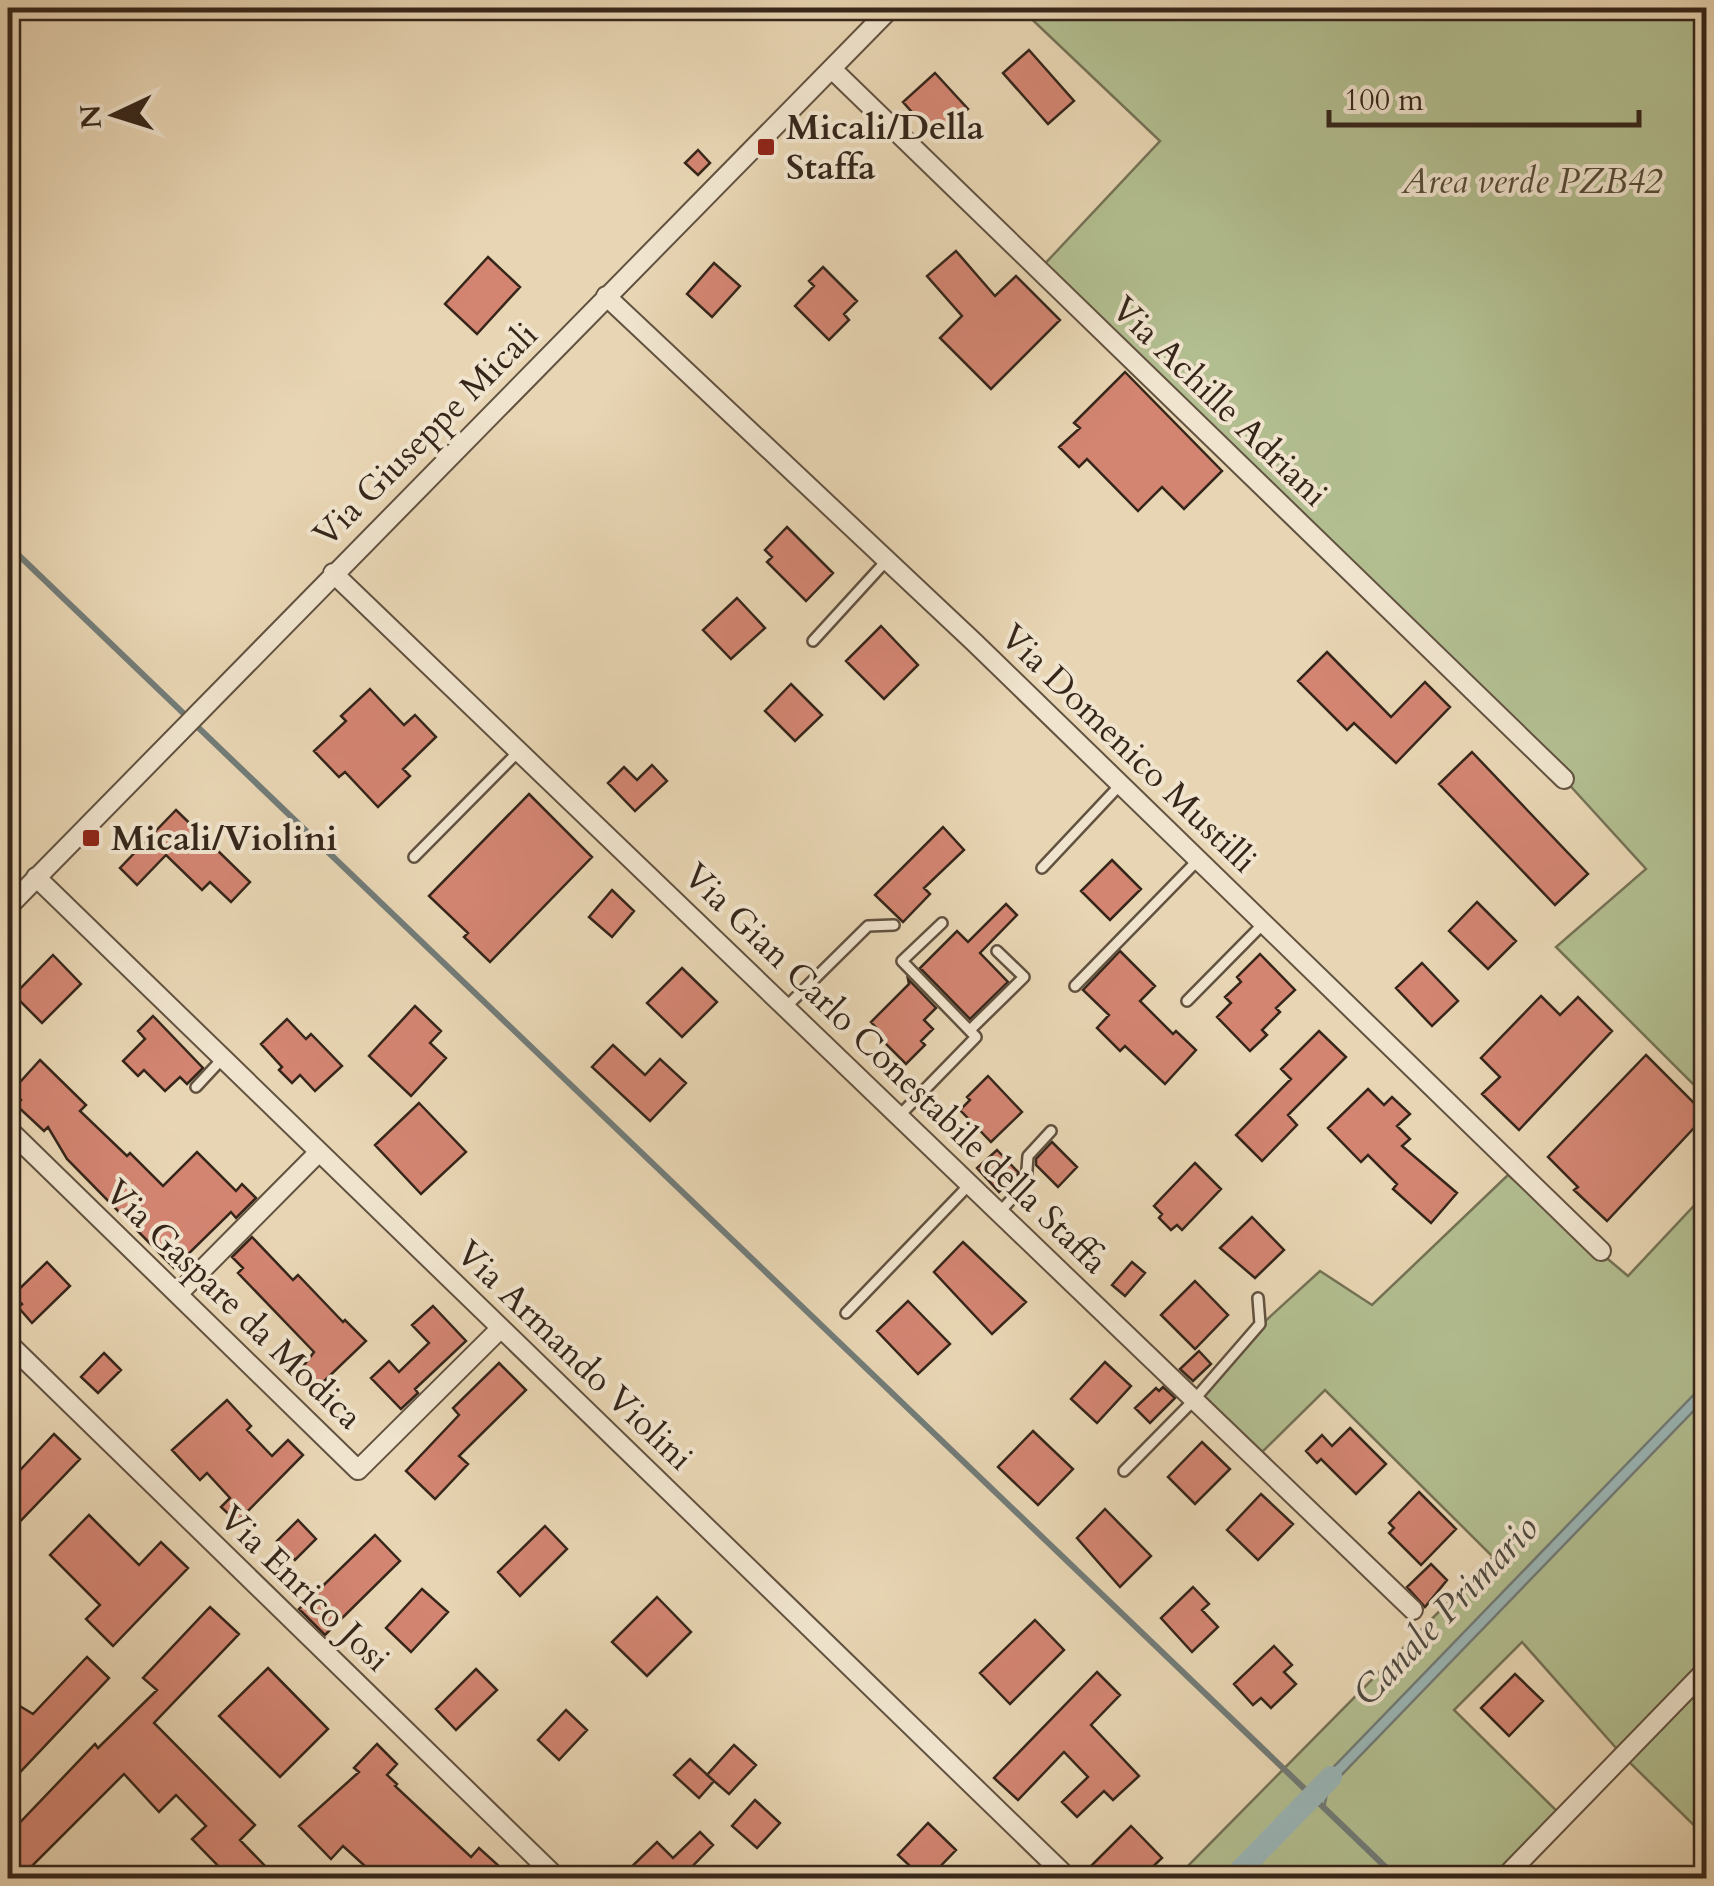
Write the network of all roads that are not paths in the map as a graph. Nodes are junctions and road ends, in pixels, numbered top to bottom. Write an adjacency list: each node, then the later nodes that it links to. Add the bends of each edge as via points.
1 (891, 8): 2 (street, Via Giuseppe Micali)
2 (832, 69): 3 (street, Via Giuseppe Micali); 8 (street, Via Achille Adriani)
3 (606, 296): 4 (street, Via Domenico Mustilli); 5 (street, Via Giuseppe Micali)
4 (887, 560): 6 (lane); 9 (street, Via Domenico Mustilli)
5 (334, 573): 7 (street, Via Gian Carlo Conestabile della Staffa); 13 (street, Via Giuseppe Micali)
6 (813, 641)
7 (519, 751): 10 (lane); 21 (street, Via Gian Carlo Conestabile della Staffa)
8 (1564, 780)
9 (1120, 785): 11 (street, Via Domenico Mustilli); 12 (lane)
10 (414, 857)
11 (1198, 860): 16 (street, Via Domenico Mustilli); 19 (lane)
12 (1042, 868)
13 (36, 877): 14 (street, Via Giuseppe Micali); 23 (street, Via Armando Violini)
14 (8, 907)
15 (942, 924): 22 (lane, via 902,961)
16 (1263, 924): 20 (lane); 31 (street, Via Domenico Mustilli)
17 (894, 925): 21 (lane, via 868,926)
18 (997, 951): 22 (lane, via 1024,977)
19 (1075, 986)
20 (1187, 1001)
21 (786, 1008): 25 (street, Via Gian Carlo Conestabile della Staffa)
22 (970, 1030): 25 (lane, via 976,1037)
23 (222, 1058): 24 (lane); 28 (street, Via Armando Violini)
24 (196, 1087)
25 (898, 1116): 29 (street, Via Gian Carlo Conestabile della Staffa)
26 (8, 1129): 32 (street, Via Gaspare da Modica)
27 (1051, 1131): 30 (lane, via 1028,1156 1026,1183)
28 (320, 1152): 32 (street); 35 (street, Via Armando Violini)
29 (970, 1185): 30 (street, Via Gian Carlo Conestabile della Staffa); 34 (lane)
30 (999, 1213): 37 (street, Via Gian Carlo Conestabile della Staffa)
31 (1601, 1251)
32 (178, 1294): 35 (street, Via Gaspare da Modica, via 358,1470)
33 (1258, 1298): 37 (lane, via 1260,1324)
34 (846, 1313)
35 (501, 1328): 42 (street, Via Armando Violini)
36 (8, 1343): 41 (street, Via Enrico Josi)
37 (1194, 1400): 38 (lane); 39 (street, Via Gian Carlo Conestabile della Staffa)
38 (1124, 1471)
39 (1413, 1610)
40 (1706, 1670): 43 (street)
41 (557, 1878)
42 (1068, 1878)
43 (1504, 1878)

